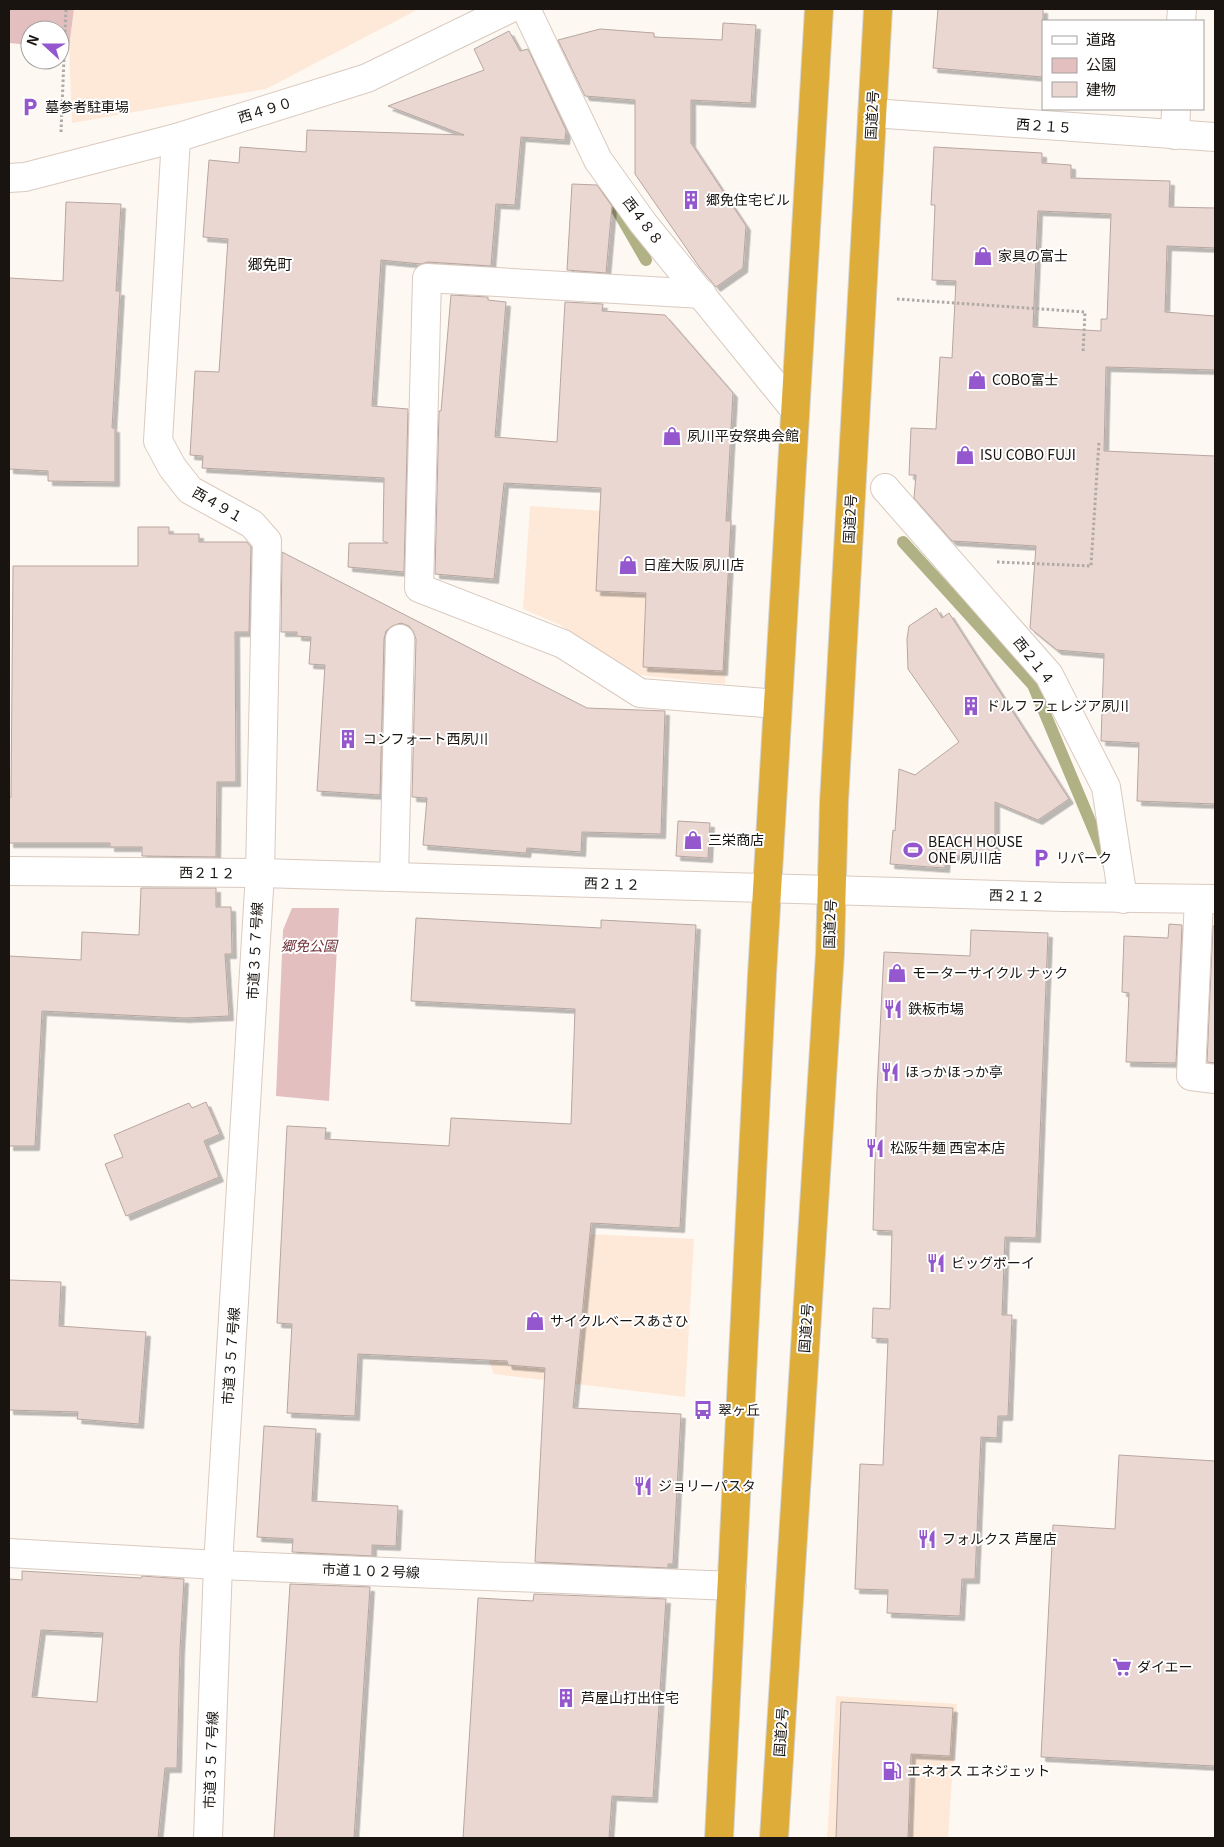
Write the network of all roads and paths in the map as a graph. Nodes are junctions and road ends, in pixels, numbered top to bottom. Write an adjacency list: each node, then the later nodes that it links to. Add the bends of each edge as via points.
1 (66, 9): 11 (path)
2 (510, 9): 10 (street, 西４９０, via 367,78)
3 (526, 9): 13 (street, 西４８８, via 598,160)
4 (819, 9): 16 (highway)
5 (878, 9): 7 (highway, 国道2号)
6 (1176, 110): 8 (street)
7 (872, 113): 8 (street, 西２１５); 26 (highway, 国道2号)
8 (1175, 135): 9 (street, 西２１５)
9 (1215, 137)
10 (176, 138): 11 (street, 西４９０); 23 (street, 西４９１, via 158,441 190,490 252,524 267,541)
11 (60, 168): 12 (street, 西４９０)
12 (9, 178)
13 (702, 294): 16 (street, 西４８８); 21 (street, via 427,278 419,588 563,644 640,693)
14 (897, 300): 15 (path, via 1085,312)
15 (1082, 353)
16 (795, 410): 21 (highway)
17 (1099, 441): 19 (path, via 1091,566)
18 (885, 488): 19 (street, 西２１４)
19 (949, 560): 27 (street, 西２１４, via 1049,675 1106,787)
20 (400, 639): 24 (street)
21 (778, 704): 25 (highway)
22 (9, 871): 23 (street, 西２１２)
23 (260, 873): 24 (street, 西２１２); 31 (street, 市道３５７号線)
24 (394, 877): 25 (street, 西２１２)
25 (767, 889): 26 (street, 西２１２); 32 (highway)
26 (831, 890): 27 (street, 西２１２); 35 (highway, 国道2号, via 828,982)
27 (1123, 899): 28 (street, 西２１２)
28 (1207, 899): 29 (street, via 1191,1076)
29 (1215, 1079)
30 (9, 1554): 31 (street, 市道１０２号線)
31 (218, 1565): 32 (street, 市道１０２号線); 33 (street, 市道３５７号線)
32 (732, 1586): 34 (highway)
33 (208, 1838)
34 (719, 1838)
35 (774, 1838)

